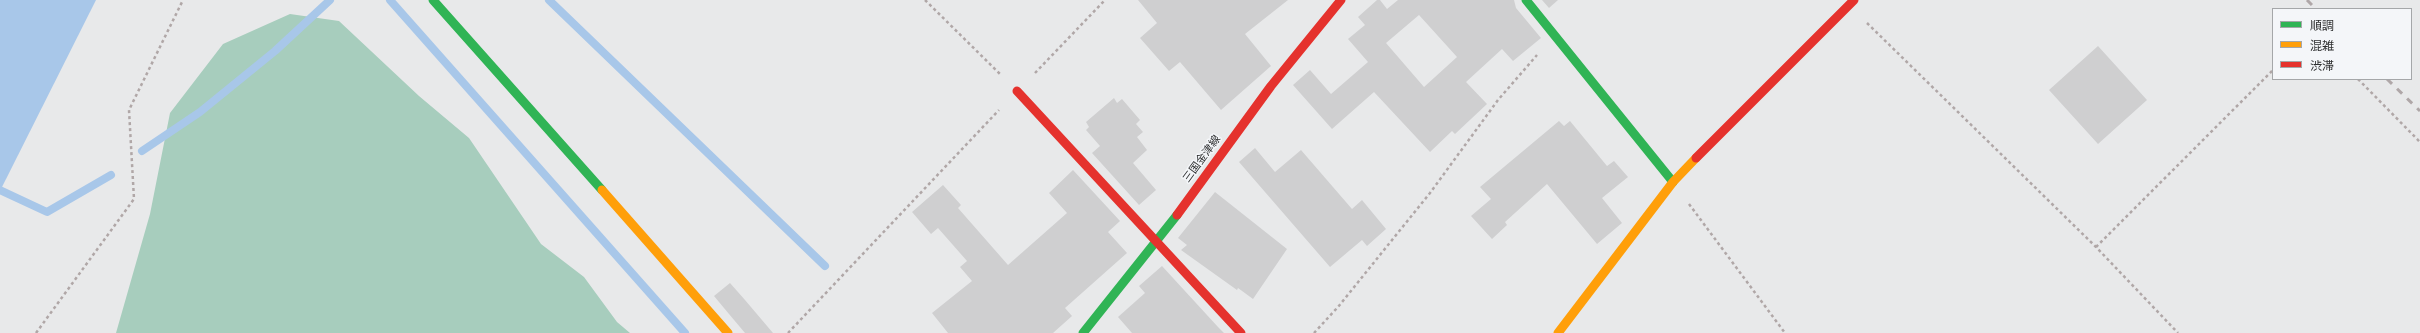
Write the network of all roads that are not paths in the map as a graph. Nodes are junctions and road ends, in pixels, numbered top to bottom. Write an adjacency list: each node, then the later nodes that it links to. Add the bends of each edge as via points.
1 (433, 0): 8 (street)
2 (1340, 0): 7 (street, 三国金津線, via 1271,86)
3 (1526, 0): 6 (street)
4 (1852, 3): 6 (street)
5 (1017, 91): 7 (street)
6 (1672, 182): 11 (street)
7 (1158, 240): 9 (street, 三国金津線); 10 (street)
8 (728, 333)
9 (1083, 333)
10 (1241, 333)
11 (1558, 333)

